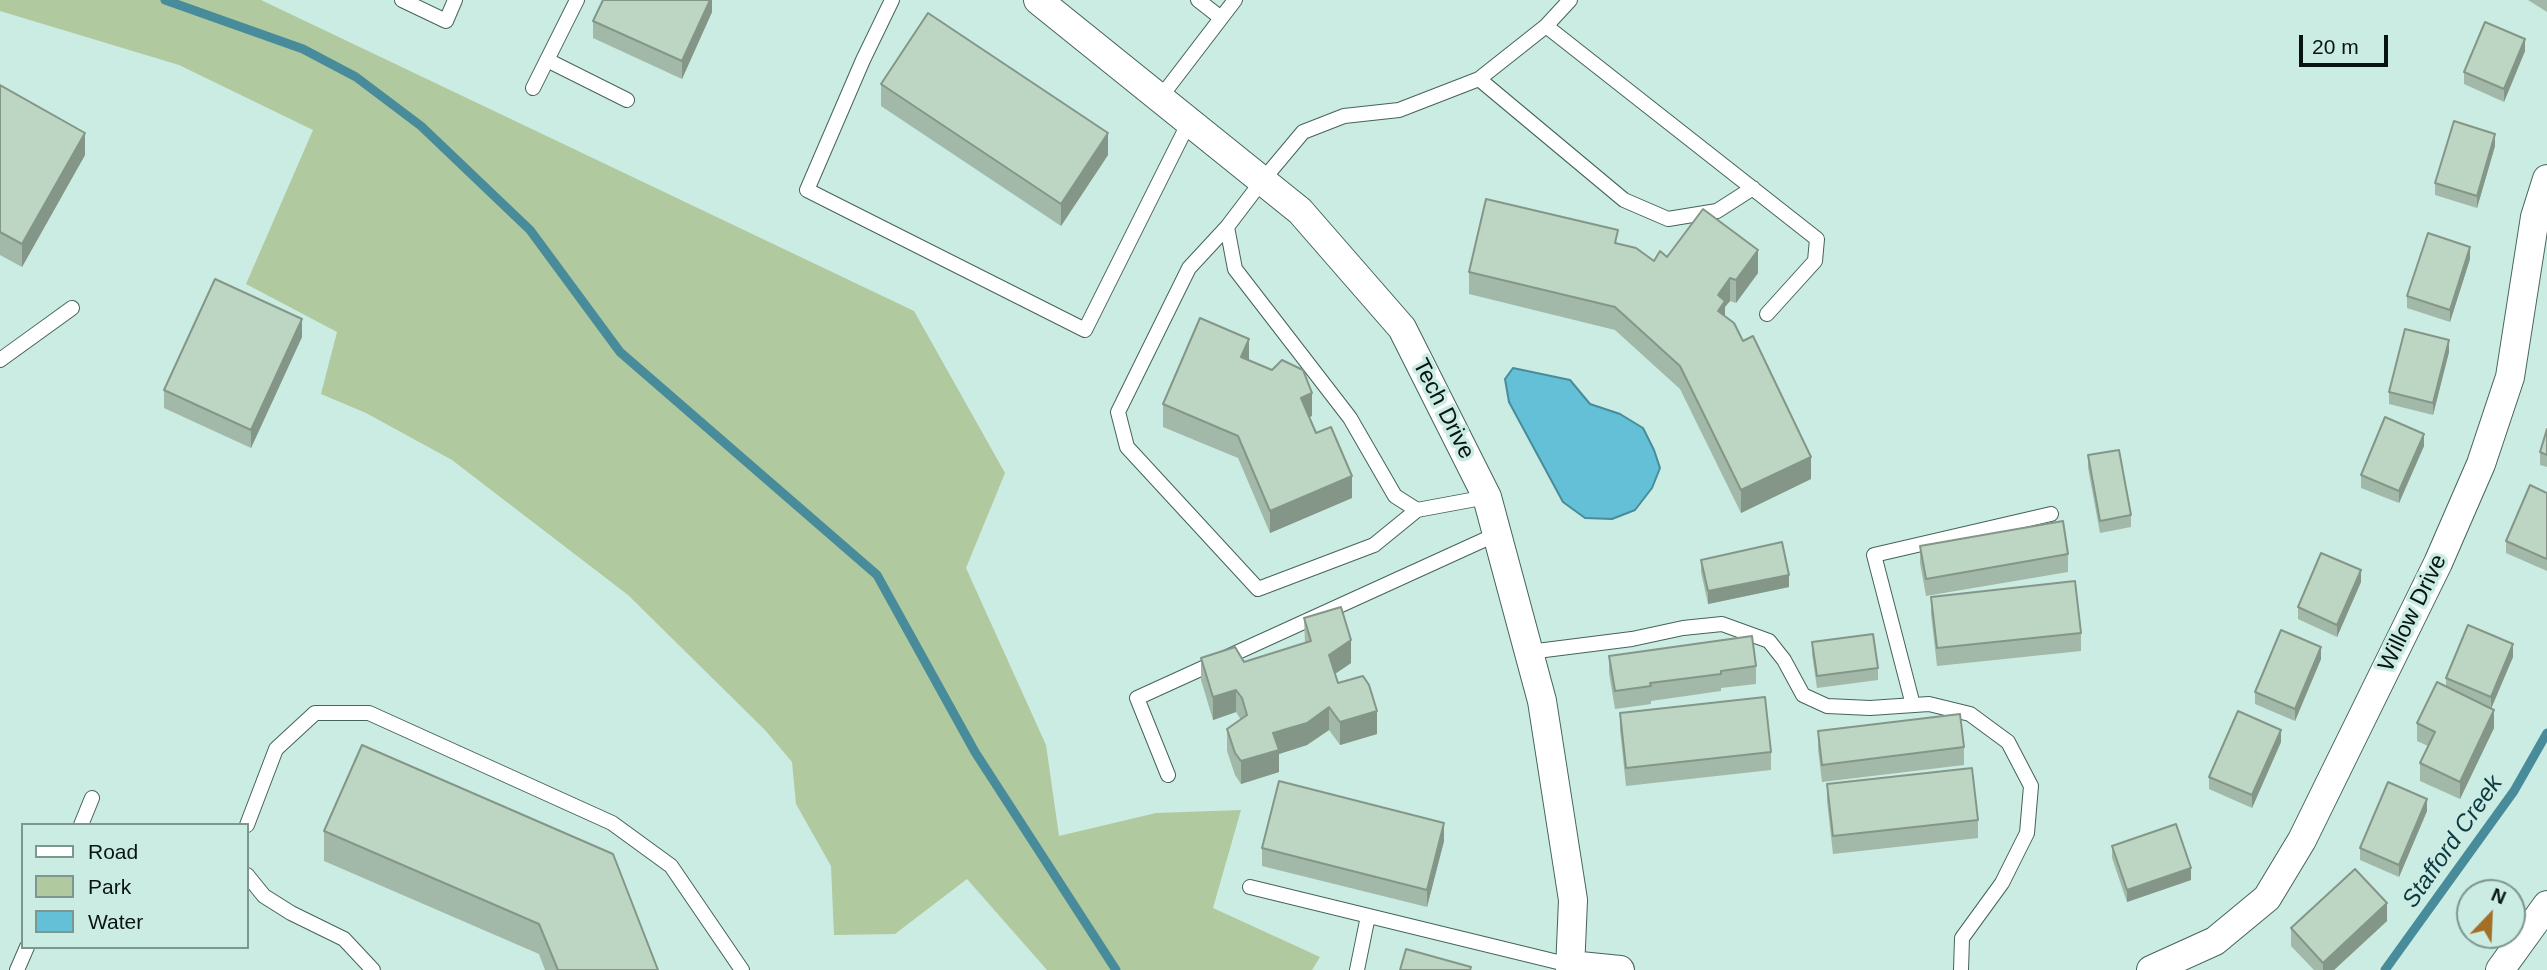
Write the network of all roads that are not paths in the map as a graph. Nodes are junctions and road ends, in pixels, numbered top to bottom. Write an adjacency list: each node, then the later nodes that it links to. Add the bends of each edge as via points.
1 (402, 0): 2 (lane, via 446,21)
2 (455, 0)
3 (577, 0): 11 (lane)
4 (892, 0): 16 (lane, via 807,190 1085,330)
5 (1038, 0): 14 (street, Tech Drive)
6 (1198, 0): 9 (lane)
7 (1235, 0): 9 (lane)
8 (1570, 0): 10 (lane)
9 (1221, 18): 14 (lane)
10 (1546, 26): 12 (lane); 19 (lane)
11 (547, 60): 13 (lane); 15 (lane)
12 (1479, 79): 18 (lane, via 1399,110 1344,116 1303,132); 19 (lane, via 1625,200 1668,219 1717,211)
13 (533, 88)
14 (1160, 98): 16 (street, Tech Drive)
15 (627, 100)
16 (1189, 122): 18 (street, Tech Drive)
17 (2547, 179): 46 (street, Willow Drive, via 2535,218 2510,377 2481,464 2438,563 2302,840 2267,898 2215,941)
18 (1262, 181): 20 (lane); 24 (street, Tech Drive, via 1300,211 1402,328)
19 (1753, 188): 22 (lane, via 1817,239 1815,261)
20 (1227, 227): 25 (lane, via 1236,269 1350,418 1395,496); 25 (lane, via 1189,268 1118,412 1127,447 1258,589 1374,545)
21 (72, 308): 23 (lane)
22 (1767, 314)
23 (0, 360)
24 (1487, 497): 25 (lane); 27 (street, Tech Drive)
25 (1417, 510)
26 (2051, 513): 29 (lane, via 1874,555)
27 (1497, 534): 28 (street, Tech Drive); 30 (lane, via 1137,698)
28 (1529, 652): 29 (lane, via 1722,624 1769,641 1803,695 1827,706); 39 (street, Tech Drive, via 1542,701 1573,900)
29 (1913, 705): 45 (lane, via 1929,704 1970,715 2008,742 2031,786 2027,833 2002,883 1962,938)
30 (1168, 775)
31 (92, 798): 32 (lane)
32 (82, 823)
33 (248, 823): 42 (lane, via 276,749 315,713 369,713 612,823 671,866)
34 (248, 876): 41 (lane, via 264,896 344,939)
35 (1251, 887): 37 (lane)
36 (2547, 905): 47 (street)
37 (1368, 916): 39 (lane); 43 (lane)
38 (26, 949): 40 (lane)
39 (1570, 968): 44 (street)
40 (17, 970)
41 (373, 970)
42 (742, 970)
43 (1357, 970)
44 (1620, 970)
45 (1961, 970)
46 (2151, 970)
47 (2500, 970)

